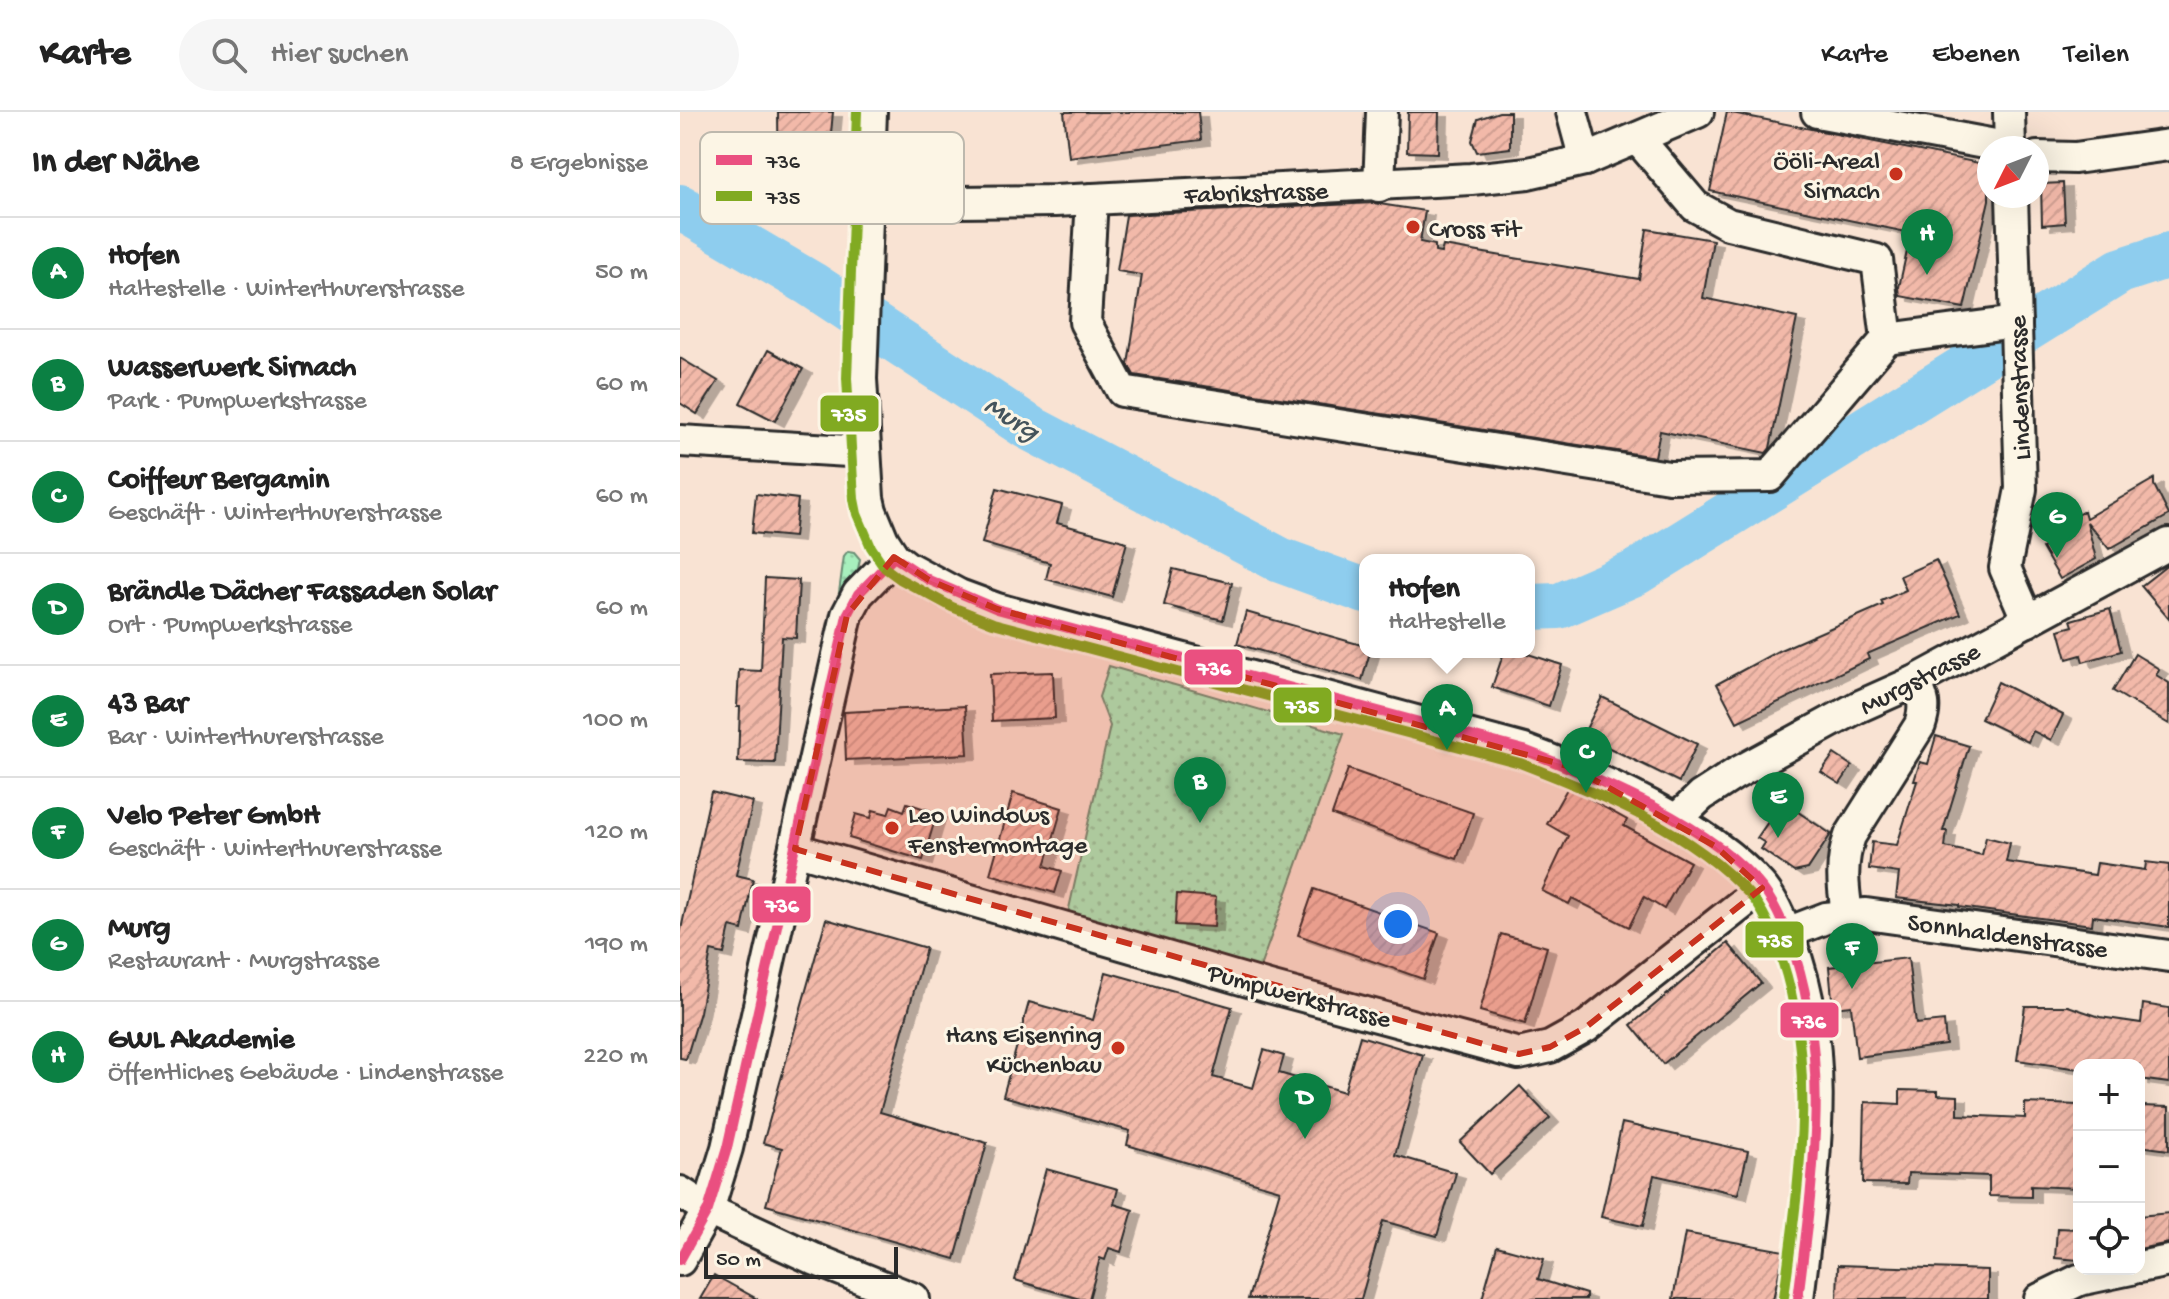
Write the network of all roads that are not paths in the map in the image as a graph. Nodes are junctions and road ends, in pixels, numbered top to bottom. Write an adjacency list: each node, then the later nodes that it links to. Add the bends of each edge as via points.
1 (871, 112): 7 (street)
2 (1382, 112): 14 (street)
3 (1572, 112): 13 (street)
4 (1698, 112): 9 (street, Fabrikstrasse)
5 (1817, 112): 10 (street)
6 (2009, 112): 8 (street)
7 (870, 132)
8 (2010, 136)
9 (1638, 139): 13 (street, Fabrikstrasse); 20 (street, via 1695,206 1728,224 1877,260)
10 (1977, 142)
11 (2169, 145): 12 (street)
12 (2049, 157)
13 (1585, 160): 14 (street, Fabrikstrasse, via 1528,173)
14 (1379, 186): 15 (street, Fabrikstrasse)
15 (1092, 199): 16 (street, Fabrikstrasse); 20 (street, via 1085,322 1122,391 1669,477 1770,476)
16 (964, 201)
17 (2012, 208): 19 (street, Lindenstrasse)
18 (866, 224): 22 (street, via 861,379)
19 (2015, 316): 20 (street); 25 (street, Lindenstrasse, via 2021,489 2005,568)
20 (1887, 339)
21 (680, 441): 22 (street)
22 (865, 452): 24 (street, via 871,511)
23 (2169, 544): 25 (street, Murgstrasse)
24 (894, 557): 27 (street, via 959,595 1214,682 1524,750 1571,767); 28 (street, via 858,594 847,615)
25 (2028, 621): 26 (street, Murgstrasse)
26 (1914, 682): 27 (street, Murgstrasse, via 1735,774); 30 (street, via 1925,709 1920,725 1845,850 1841,870)
27 (1675, 821): 29 (street, via 1715,846)
28 (795, 849): 29 (street, Pumpwerkstrasse, via 1519,1054 1550,1047 1586,1027); 34 (street)
29 (1762, 888): 31 (street)
30 (1847, 914): 31 (street); 32 (street, Sonnhaldenstrasse)
31 (1787, 933): 40 (street, via 1809,1002 1818,1099)
32 (2169, 956)
33 (680, 1192): 34 (street)
34 (708, 1210): 35 (street); 39 (street)
35 (680, 1260)
36 (2169, 1261): 37 (street)
37 (2145, 1266)
38 (2103, 1275): 41 (street)
39 (914, 1299)
40 (1798, 1299)
41 (2040, 1299)

